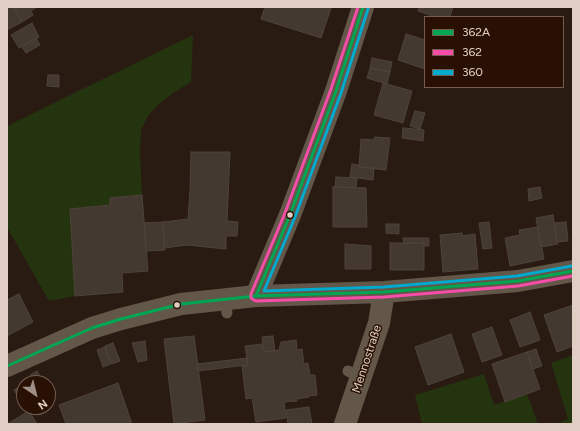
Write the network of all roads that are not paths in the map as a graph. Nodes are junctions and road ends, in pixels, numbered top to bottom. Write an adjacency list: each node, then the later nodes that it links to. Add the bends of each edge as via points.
1 (364, 7): 4 (street, via 290,215)
2 (573, 271): 3 (street, via 518,281)
3 (384, 292): 4 (street); 6 (street, Mennostraße, via 379,323 354,374)
4 (256, 296): 5 (street, via 226,306 182,304 121,319 92,328)
5 (7, 366)
6 (345, 424)

